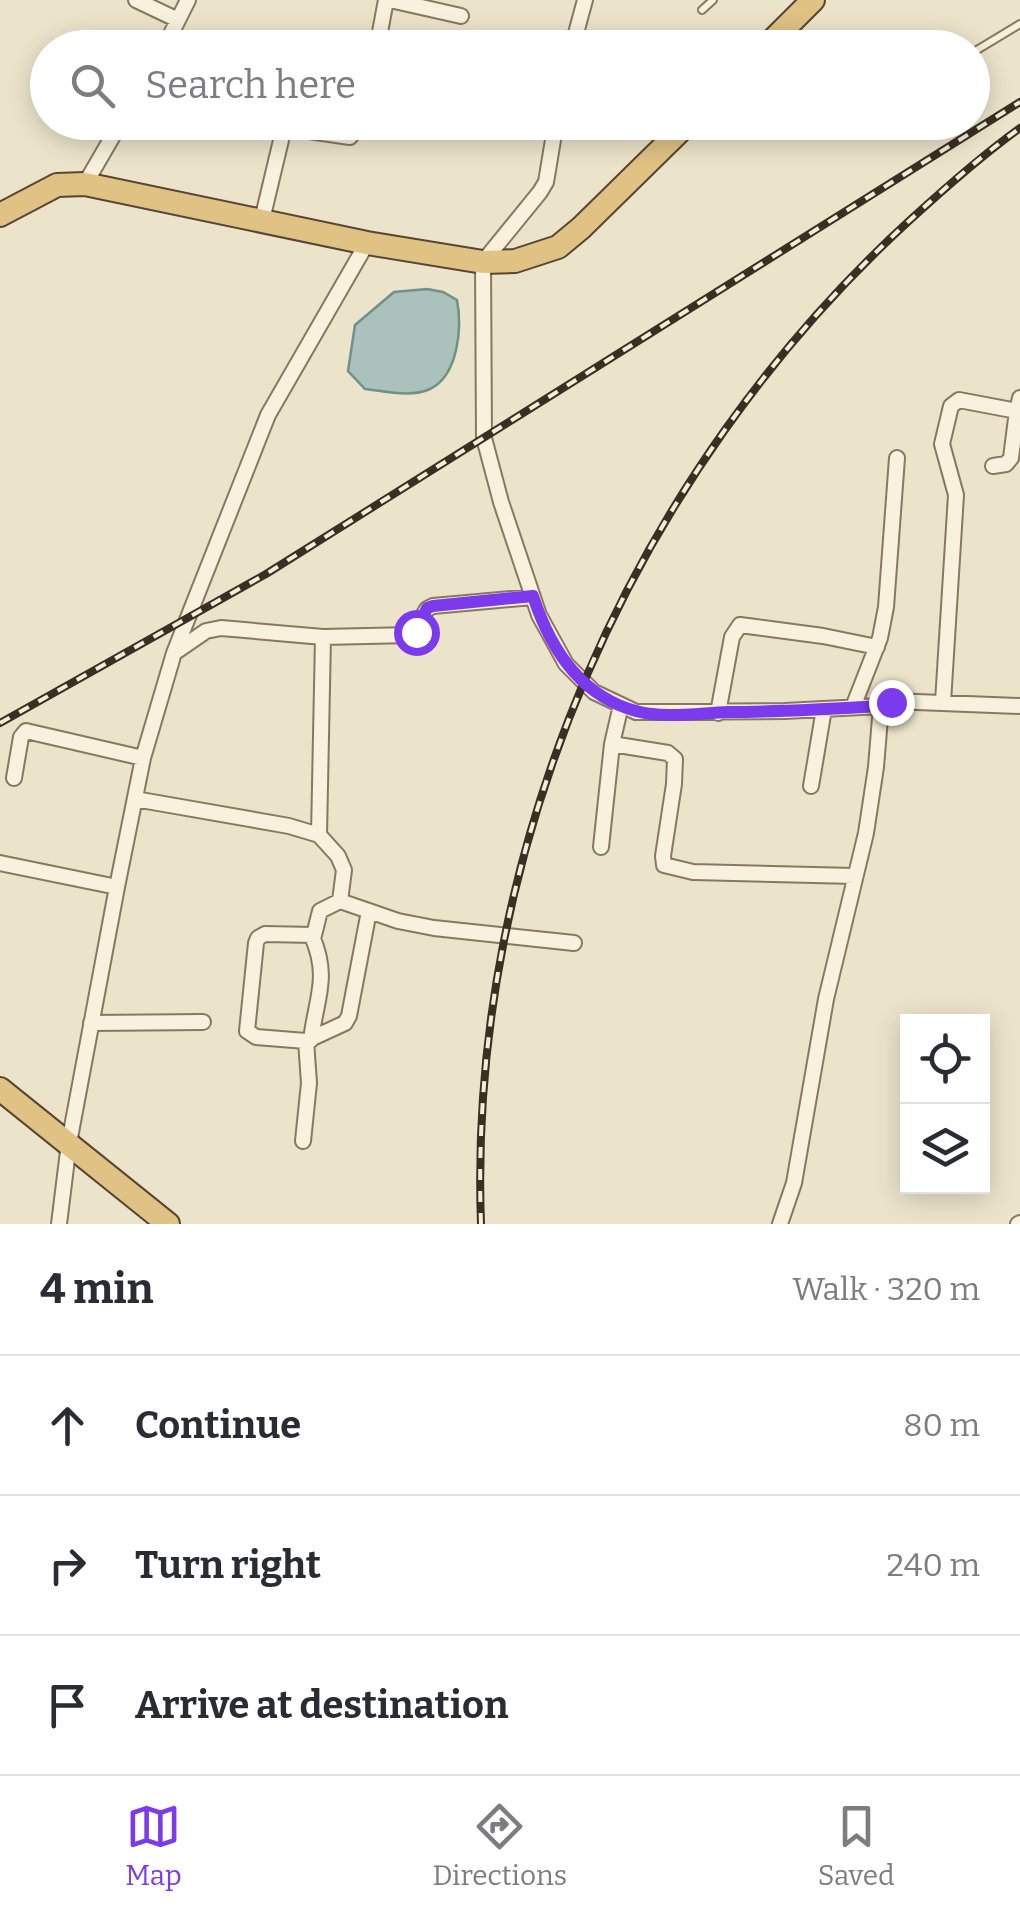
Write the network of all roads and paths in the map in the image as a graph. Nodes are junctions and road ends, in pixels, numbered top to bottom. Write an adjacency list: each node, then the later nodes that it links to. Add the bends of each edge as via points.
1 (136, 0): 9 (street)
2 (188, 0): 9 (street)
3 (388, 0): 8 (street); 12 (street)
4 (586, 0): 13 (street)
5 (713, 0): 7 (lane)
6 (813, 0): 14 (highway)
7 (702, 10)
8 (461, 16)
9 (178, 20): 11 (street)
10 (1020, 24): 15 (lane)
11 (173, 30)
12 (381, 30)
13 (577, 30)
14 (782, 30)
15 (990, 43)
16 (110, 140): 20 (street)
17 (281, 140): 22 (street)
18 (553, 140): 24 (street, via 546,182)
19 (671, 140): 24 (highway, via 558,247 515,261)
20 (84, 184): 21 (highway, via 57,185); 22 (highway)
21 (5, 205)
22 (262, 220): 23 (highway)
23 (367, 243): 24 (highway); 31 (street, via 268,415)
24 (483, 262): 28 (street, via 485,445)
25 (1019, 405): 27 (street, via 1011,458); 32 (street, via 959,400 942,444 956,494)
26 (896, 458): 30 (street, via 890,578)
27 (993, 466)
28 (533, 596): 29 (street, via 433,606 412,635); 33 (street, via 566,664 594,692)
29 (323, 636): 31 (street, via 221,628); 44 (street)
30 (877, 647): 36 (street); 38 (street, via 740,625)
31 (174, 653): 40 (street)
32 (943, 702): 34 (street); 35 (street)
33 (621, 705): 38 (street, via 659,714); 39 (street)
34 (881, 706): 36 (street); 47 (street)
35 (1020, 706)
36 (852, 707): 37 (street)
37 (824, 709): 38 (street); 42 (street)
38 (718, 712)
39 (612, 744): 45 (street); 47 (street, via 675,759 664,865 693,872)
40 (144, 758): 41 (street, via 26,731); 43 (street)
41 (14, 778)
42 (811, 786)
43 (135, 799): 44 (street); 48 (street)
44 (319, 835): 49 (street, via 344,870)
45 (601, 847)
46 (0, 863): 48 (street)
47 (856, 876): 61 (street)
48 (117, 887): 54 (street)
49 (340, 901): 50 (street); 51 (street, via 320,910)
50 (370, 911): 52 (street, via 434,928); 55 (street, via 350,1016)
51 (312, 936): 55 (street, via 322,979); 55 (street, via 258,938 246,1025 250,1036)
52 (574, 943)
53 (203, 1022): 54 (street)
54 (91, 1023): 58 (street)
55 (309, 1041): 57 (street)
56 (0, 1089): 58 (highway)
57 (304, 1141)
58 (69, 1143): 59 (street); 60 (highway)
59 (59, 1224)
60 (168, 1224)
61 (780, 1224)

